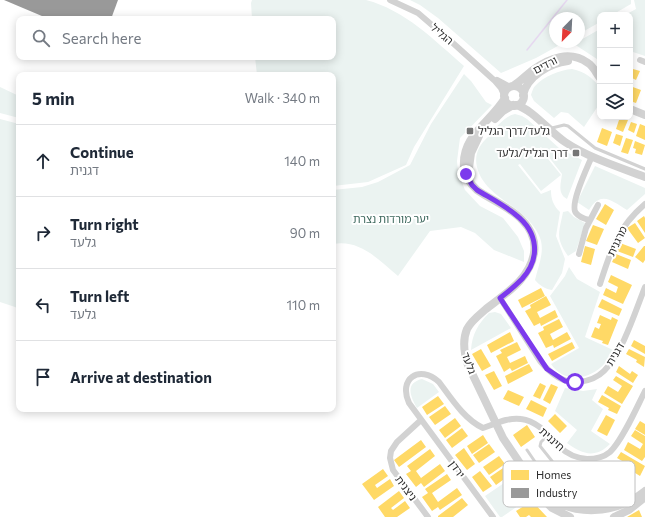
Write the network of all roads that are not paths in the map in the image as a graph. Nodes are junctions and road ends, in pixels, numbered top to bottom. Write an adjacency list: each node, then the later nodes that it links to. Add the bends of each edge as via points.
1 (390, 0): 3 (street, הגליל, via 418,13)
2 (597, 74): 5 (street, ורדים, via 588,63 575,57 563,56 541,64)
3 (489, 75): 5 (street, הגליל); 6 (street, הגליל, via 502,88)
4 (597, 75): 7 (street, ורדים, via 586,64 559,62 532,78 525,87)
5 (511, 86): 6 (street); 7 (street, via 519,88)
6 (504, 96): 8 (street, via 507,102); 16 (street, גלעד, via 500,106 471,138 464,153 464,167 468,179 477,190)
7 (523, 96): 8 (street, via 522,101); 11 (street, via 528,105)
8 (514, 105): 12 (street, via 526,109); 16 (street, גלעד, via 503,111 480,135 471,153 469,167 473,179 477,187)
9 (633, 110): 10 (street)
10 (645, 115)
11 (552, 128): 12 (street); 14 (lane, via 568,126 594,148)
12 (572, 146): 13 (street)
13 (592, 156): 15 (street); 19 (street, via 574,207 575,212)
14 (645, 169)
15 (645, 177)
16 (489, 198): 23 (street, גלעד, via 522,220 535,242 533,258 527,272)
17 (645, 204): 21 (street, מרגנית, via 621,230 610,252)
18 (598, 205): 19 (street)
19 (589, 220): 20 (street)
20 (579, 254)
21 (600, 284)
22 (645, 288): 23 (street, דגנית, via 623,342 611,363 595,377 575,382 565,381 547,369)
23 (500, 298): 26 (street, גלעד, via 471,323 464,347 468,365)
24 (645, 391): 27 (street, חיננית, via 616,445 603,456 593,459 571,455)
25 (421, 420): 26 (street, ירדן, via 405,393 412,377 421,373 439,382 474,423 483,428); 40 (street, ניצנית, via 397,442 390,458 393,470); 41 (street, ירדן)
26 (496, 423): 27 (street, חיננית, via 522,419 532,422); 29 (street, גלעד)
27 (548, 435): 31 (lane, via 540,446)
28 (526, 450): 30 (lane)
29 (518, 461)
30 (534, 461)
31 (552, 461)
32 (645, 491): 34 (street, גלעד)
33 (645, 497): 35 (street)
34 (635, 498)
35 (635, 505)
36 (551, 507): 42 (street, גלעד)
37 (566, 507): 38 (street, גלעד, via 600,512)
38 (618, 507)
39 (633, 507): 43 (street)
40 (428, 517)
41 (493, 517)
42 (570, 517)
43 (614, 517)

